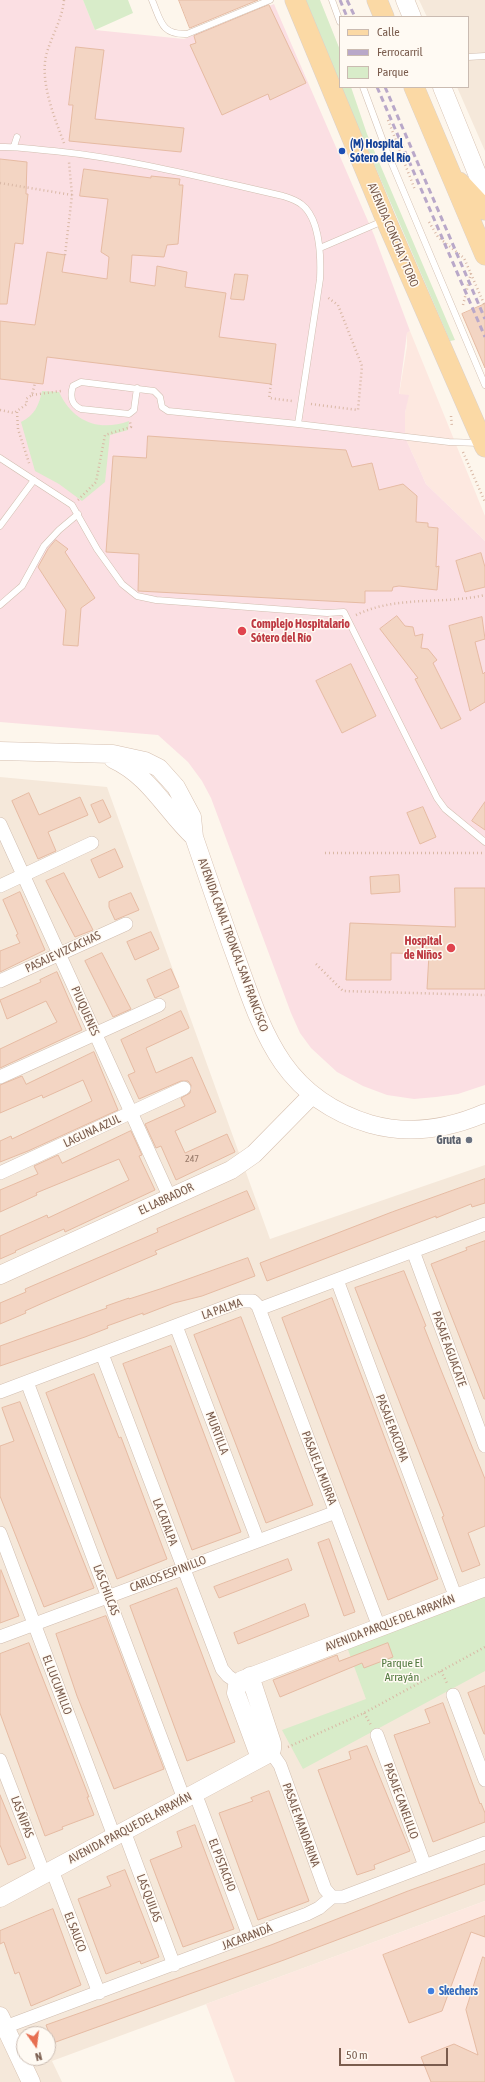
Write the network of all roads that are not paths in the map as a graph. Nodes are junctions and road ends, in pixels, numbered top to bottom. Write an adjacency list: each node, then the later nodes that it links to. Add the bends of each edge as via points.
1 (152, 0): 2 (lane, via 165,29 175,34 187,34)
2 (270, 0)
3 (295, 0): 21 (main road, AVENIDA CONCHA Y TORO)
4 (332, 0): 9 (lane)
5 (376, 0): 7 (main road)
6 (405, 0): 8 (street)
7 (384, 16)
8 (412, 16)
9 (339, 19)
10 (485, 56): 11 (lane)
11 (469, 57)
12 (363, 88): 24 (lane, via 387,152)
13 (414, 88): 18 (main road)
14 (442, 88): 19 (street)
15 (17, 137): 16 (lane)
16 (14, 146): 17 (lane); 22 (lane, via 152,167 293,199 306,208)
17 (0, 147)
18 (449, 170): 20 (main road); 23 (main road)
19 (485, 193)
20 (485, 210)
21 (386, 220): 22 (lane); 27 (main road, AVENIDA CONCHA Y TORO)
22 (320, 248): 26 (lane, via 320,278)
23 (485, 256)
24 (485, 385)
25 (137, 388): 25 (lane, via 134,410 129,414 78,408 72,400 72,390 76,383 81,382); 26 (lane, via 157,392 162,407 168,411)
26 (298, 424): 27 (lane)
27 (484, 444)
28 (0, 458): 29 (lane)
29 (34, 480): 30 (lane, via 72,505); 31 (lane)
30 (78, 514): 32 (lane, via 44,546 22,586); 35 (lane, via 108,566 122,584 137,596 156,600 327,613 342,611 349,619 437,798 445,809)
31 (0, 526)
32 (0, 605)
33 (0, 751): 46 (street, AVENIDA CANAL TRONCAL SAN FRANCISCO, via 123,755 145,761 160,768 168,776 192,817 194,837 264,1031 282,1063)
34 (0, 824): 37 (street, PIUQUENES)
35 (485, 842)
36 (92, 844): 37 (street)
37 (23, 875): 38 (street); 40 (street, PIUQUENES)
38 (0, 886)
39 (126, 924): 40 (street, PASAJE VIZCACHAS)
40 (59, 954): 41 (street, PASAJE VIZCACHAS); 43 (street, PIUQUENES)
41 (0, 981)
42 (159, 1005): 43 (street)
43 (95, 1034): 44 (street); 47 (street, PIUQUENES)
44 (0, 1077)
45 (184, 1088): 47 (street, LAGUNA AZUL)
46 (312, 1095): 48 (street, AVENIDA CANAL TRONCAL SAN FRANCISCO, via 326,1105 358,1120 395,1129 445,1127); 50 (street, EL LABRADOR, via 244,1162)
47 (131, 1113): 49 (street, LAGUNA AZUL); 50 (street, PIUQUENES)
48 (485, 1113)
49 (0, 1173)
50 (170, 1198): 53 (street, EL LABRADOR)
51 (485, 1224): 52 (street, LA PALMA)
52 (413, 1251): 54 (street, LA PALMA); 60 (street, PASAJE AGUACATE)
53 (0, 1275)
54 (339, 1284): 55 (street, LA PALMA); 67 (street, PASAJE RACOMA)
55 (259, 1310): 56 (street, LA PALMA, via 253,1301 245,1300); 61 (street, PASAJE LA MURRA)
56 (176, 1326): 57 (street, LA PALMA); 63 (street, MURTILLA)
57 (102, 1354): 58 (street, LA PALMA); 64 (street, LA CATALPA)
58 (27, 1382): 59 (street, LA PALMA); 66 (street, LAS CHILCAS)
59 (0, 1392)
60 (485, 1446)
61 (336, 1512): 63 (street, CARLOS ESPINILLO); 69 (street, PASAJE LA MURRA)
62 (0, 1533): 68 (street, EL LUCUMILLO)
63 (258, 1541): 64 (street, CARLOS ESPINILLO)
64 (183, 1568): 66 (street, CARLOS ESPINILLO); 71 (street, LA CATALPA, via 222,1669 228,1676)
65 (485, 1587): 67 (street, AVENIDA PARQUE DEL ARRAYÁN)
66 (108, 1597): 68 (street, CARLOS ESPINILLO); 77 (street, LAS CHILCAS)
67 (456, 1598): 69 (street, AVENIDA PARQUE DEL ARRAYÁN)
68 (34, 1624): 70 (street, CARLOS ESPINILLO); 78 (street, EL LUCUMILLO)
69 (379, 1627): 71 (street, AVENIDA PARQUE DEL ARRAYÁN)
70 (0, 1637)
71 (244, 1679): 74 (street, via 272,1743)
72 (453, 1695): 76 (street)
73 (377, 1735): 80 (street, PASAJE CANELILLO)
74 (272, 1753): 77 (street, AVENIDA PARQUE DEL ARRAYÁN); 82 (street, PASAJE MANDARINA, via 280,1765 325,1889)
75 (0, 1760): 81 (street, LAS ÑIPAS)
76 (485, 1780)
77 (190, 1796): 78 (street, AVENIDA PARQUE DEL ARRAYÁN); 84 (street, EL PISTACHO)
78 (119, 1834): 81 (street, AVENIDA PARQUE DEL ARRAYÁN); 85 (street, LAS QUILAS)
79 (485, 1844): 80 (street, JACARANDÁ)
80 (425, 1866): 82 (street, JACARANDÁ, via 343,1897)
81 (48, 1872): 83 (street, AVENIDA PARQUE DEL ARRAYÁN); 86 (street, EL SAUCO)
82 (332, 1897): 84 (street, JACARANDÁ, via 307,1914)
83 (0, 1898)
84 (249, 1936): 85 (street, JACARANDÁ)
85 (174, 1964): 86 (street, JACARANDÁ)
86 (99, 1993): 87 (street, JACARANDÁ)
87 (3, 2022): 88 (street)
88 (31, 2082)

